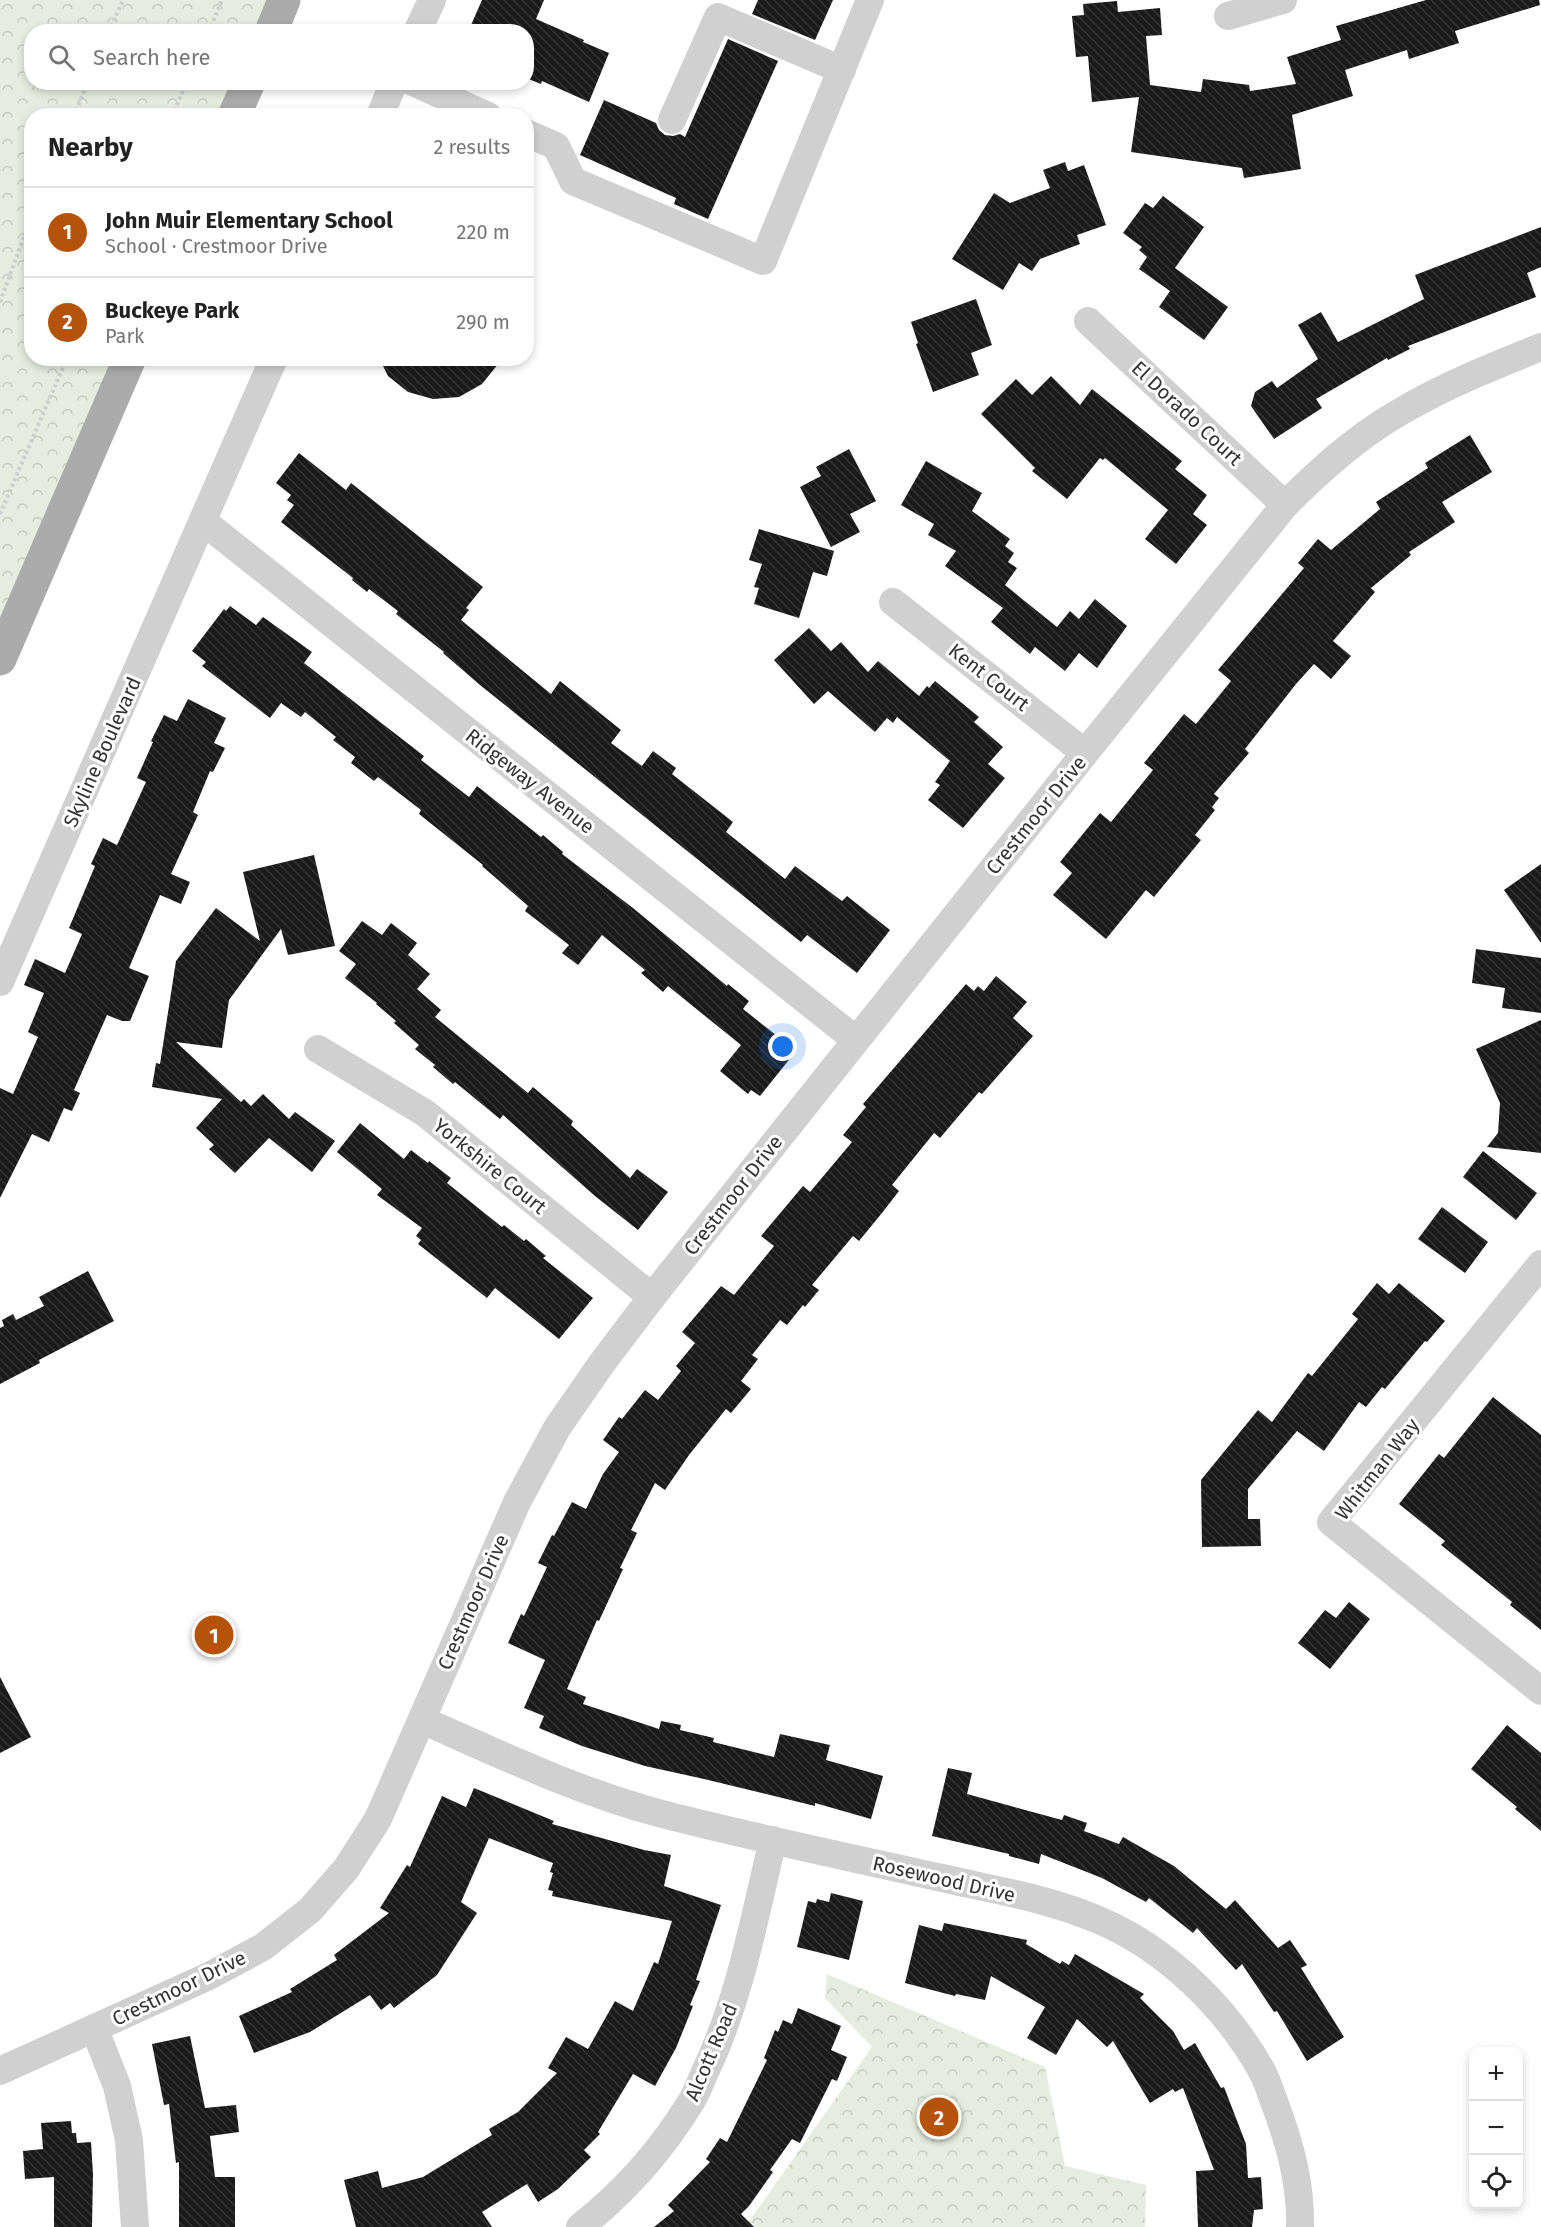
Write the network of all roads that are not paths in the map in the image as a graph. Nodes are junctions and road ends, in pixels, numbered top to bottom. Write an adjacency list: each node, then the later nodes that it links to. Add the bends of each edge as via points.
1 (284, 0): 6 (main road)
2 (432, 0): 7 (street)
3 (870, 0): 8 (street)
4 (1283, 0): 5 (street)
5 (1228, 16)
6 (274, 24)
7 (421, 24)
8 (842, 70): 15 (street, via 718,17); 16 (street, via 763,261 573,181 556,146)
9 (245, 90): 12 (main road)
10 (391, 90): 13 (street)
11 (431, 90): 14 (street)
12 (238, 108)
13 (383, 108)
14 (470, 108)
15 (672, 120)
16 (534, 136)
17 (1088, 321): 21 (street, El Dorado Court)
18 (1541, 347): 21 (street, Crestmoor Drive, via 1436,392 1393,416 1323,469)
19 (127, 366): 24 (main road)
20 (271, 366): 22 (street, Skyline Boulevard)
21 (1285, 506): 25 (street, Crestmoor Drive)
22 (204, 522): 26 (street, Skyline Boulevard); 27 (street, Ridgeway Avenue)
23 (893, 602): 25 (street, Kent Court)
24 (0, 659)
25 (1085, 753): 27 (street, Crestmoor Drive)
26 (0, 982)
27 (856, 1041): 30 (street, Crestmoor Drive)
28 (318, 1049): 30 (street, Yorkshire Court, via 425,1113)
29 (1541, 1263): 31 (street, Whitman Way, via 1332,1522)
30 (652, 1297): 32 (street, Crestmoor Drive, via 557,1428 517,1502)
31 (1541, 1691)
32 (422, 1720): 33 (street, Rosewood Drive, via 566,1784 612,1800); 34 (street, Crestmoor Drive, via 378,1819 346,1869 310,1910 263,1947)
33 (773, 1840): 37 (street, Alcott Road, via 740,1980 717,2048 690,2104 651,2159 609,2204); 38 (street, Rosewood Drive, via 1043,1901 1102,1921 1153,1949 1197,1987 1235,2031 1264,2074 1286,2131 1296,2172)
34 (93, 2028): 35 (street, Crestmoor Drive); 36 (street, via 117,2086 129,2140)
35 (0, 2071)
36 (135, 2227)
37 (580, 2227)
38 (1300, 2227)

